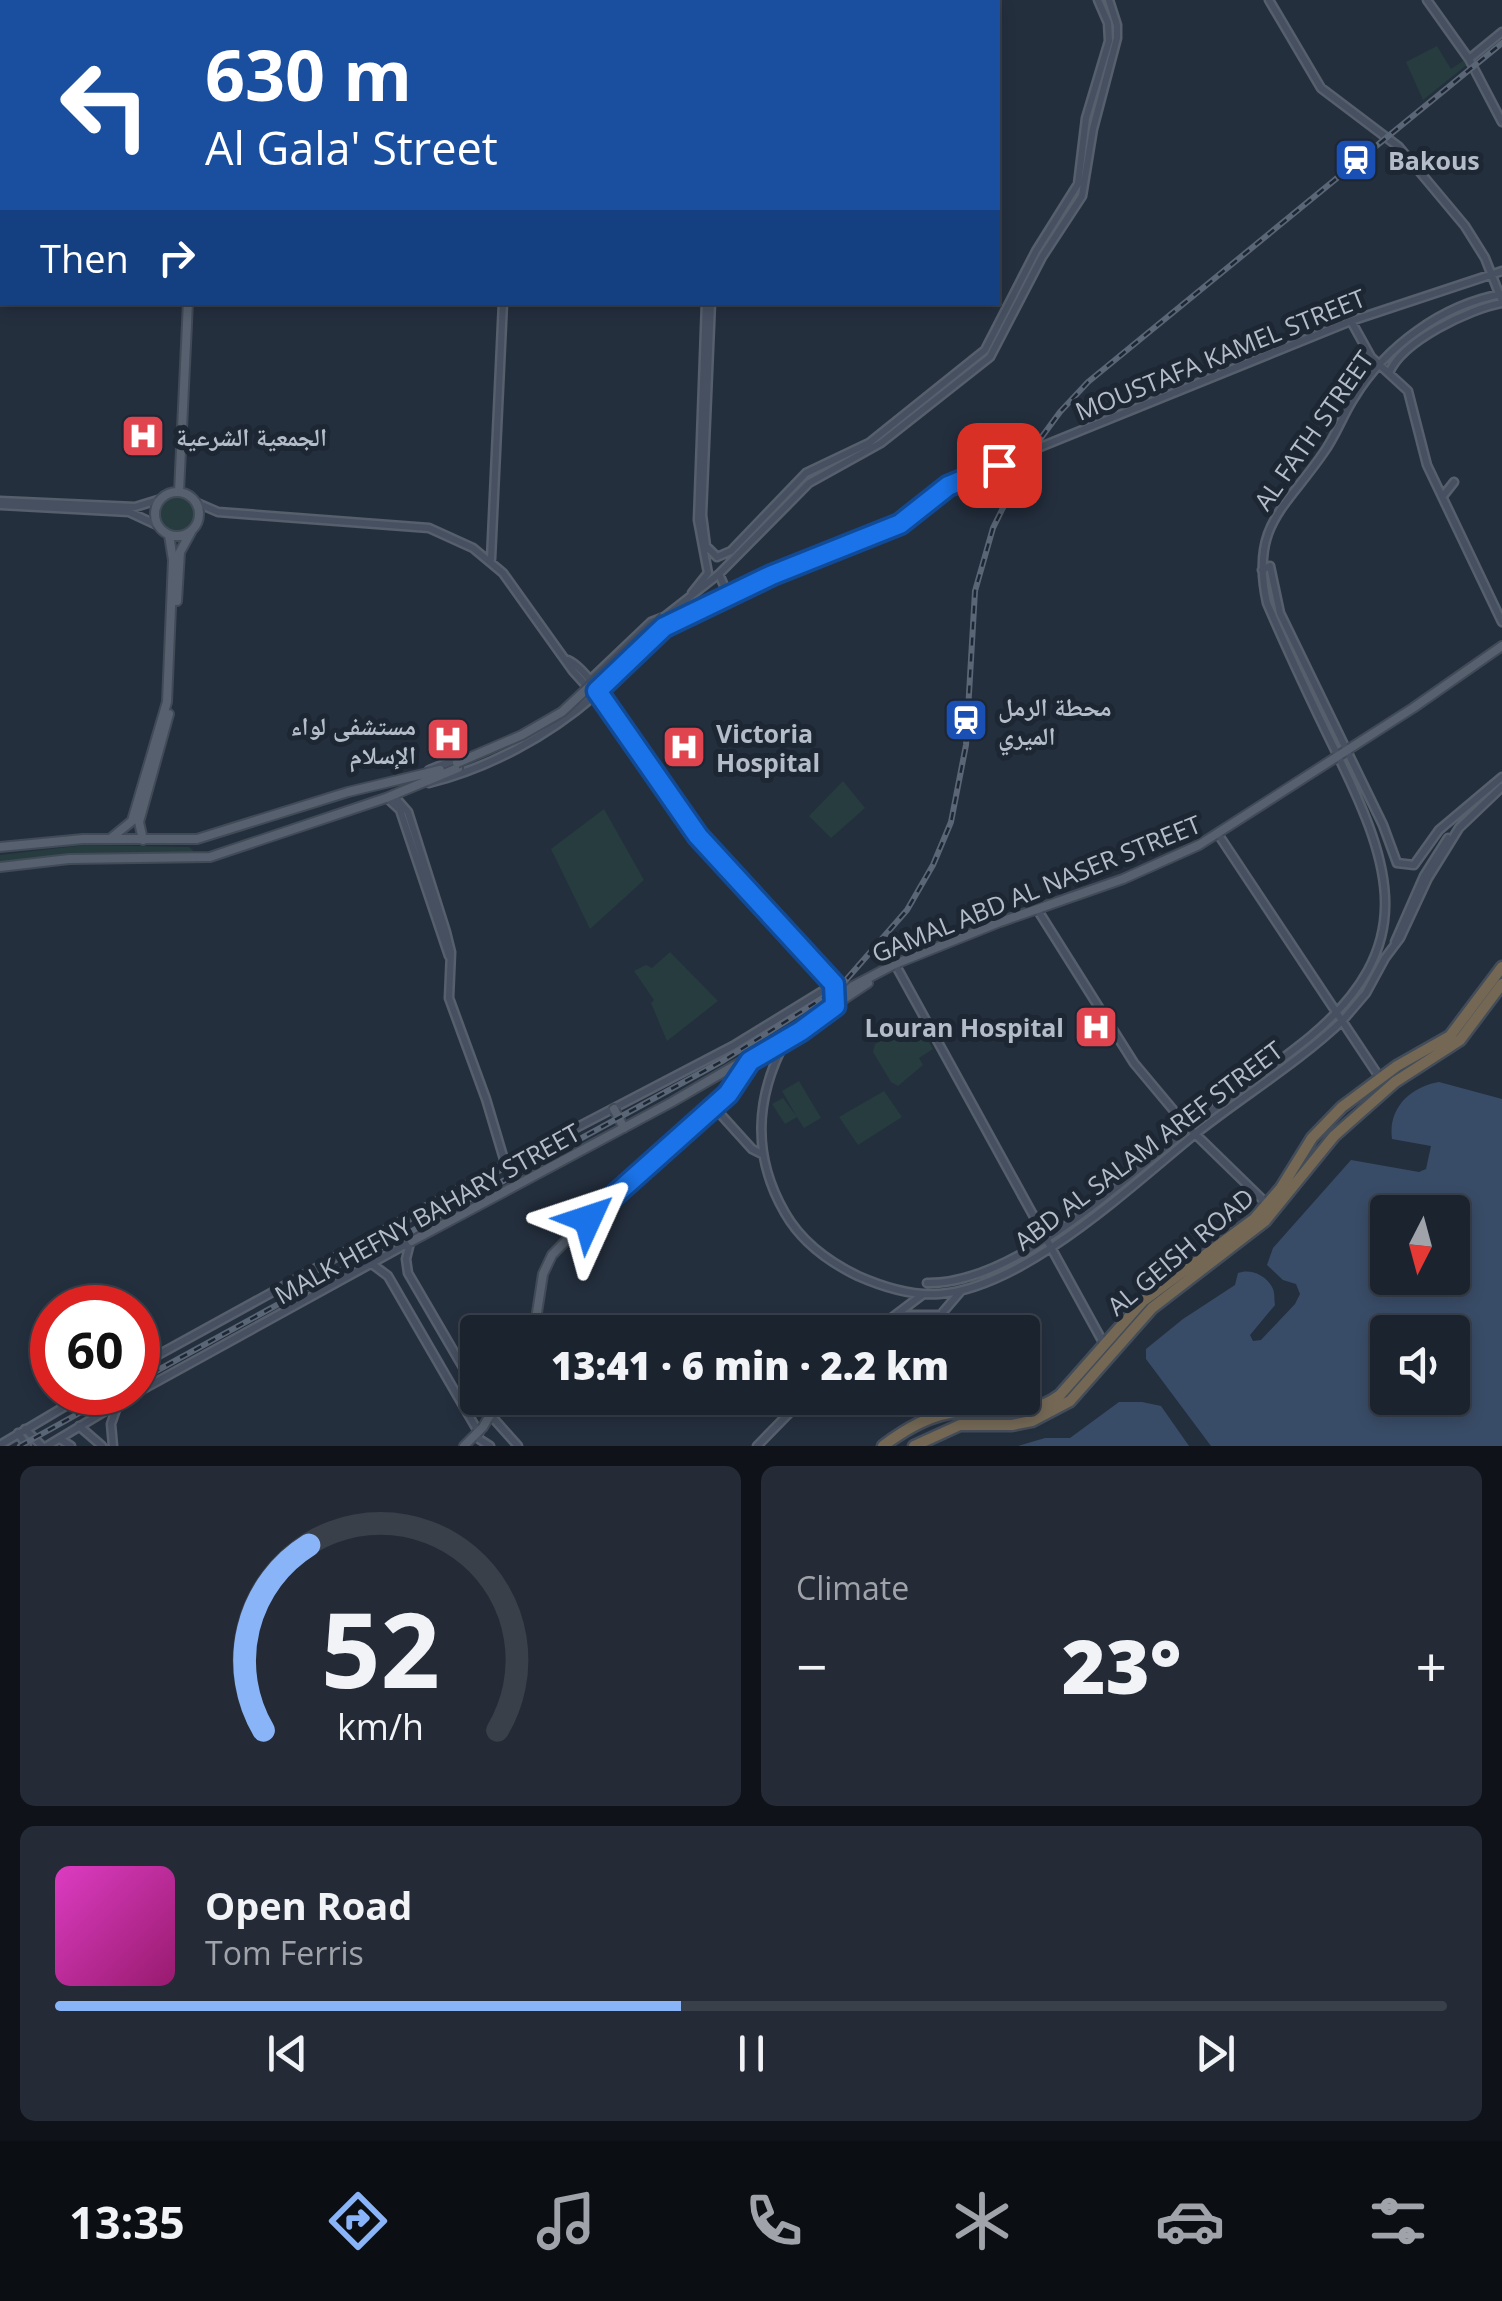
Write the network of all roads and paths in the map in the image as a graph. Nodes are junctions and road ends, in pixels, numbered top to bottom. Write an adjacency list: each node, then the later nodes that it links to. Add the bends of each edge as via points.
1 (1098, 0): 7 (street, via 1110,34)
2 (1109, 0): 7 (street, via 1118,32)
3 (1269, 0): 10 (street, via 1316,82 1399,147 1466,226)
4 (1427, 0): 6 (street)
5 (1502, 32): 6 (street)
6 (1471, 62): 8 (street)
7 (1106, 69): 18 (street, via 1082,196 993,352)
8 (1502, 122)
9 (1502, 271): 10 (street, MOUSTAFA KAMEL STREET)
10 (1493, 274): 11 (street); 15 (street, MOUSTAFA KAMEL STREET)
11 (1502, 298): 16 (street, AL FATH STREET, via 1467,303 1438,317); 17 (street, AL FATH STREET, via 1441,326)
12 (188, 305): 20 (main road)
13 (503, 305): 29 (street)
14 (708, 305): 28 (street, via 702,515 706,546); 31 (street, via 698,520)
15 (1352, 322): 16 (street); 34 (street, MOUSTAFA KAMEL STREET, via 960,480 900,524)
16 (1379, 366): 17 (street); 30 (street, AL FATH STREET, via 1278,510)
17 (1389, 373): 21 (street, via 1408,390)
18 (879, 440): 28 (street, via 806,474 731,551); 32 (street, via 809,483)
19 (1454, 482): 21 (street)
20 (179, 492): 22 (main road); 23 (main road)
21 (1442, 498): 36 (street)
22 (161, 499): 24 (street, via 135,507); 25 (main road)
23 (195, 502): 26 (main road, via 199,518); 29 (street, via 212,513 430,528)
24 (0, 503): 25 (street, via 129,512)
25 (157, 525): 27 (main road)
26 (191, 532): 27 (main road); 54 (main road, via 179,559 172,700)
27 (169, 535): 54 (main road, via 168,702)
28 (717, 557): 31 (street)
29 (491, 561): 39 (street)
30 (1262, 570): 43 (street, AL FATH STREET, via 1267,603); 43 (street, via 1270,566 1280,613)
31 (708, 573): 33 (street)
32 (719, 574): 33 (street); 34 (street)
33 (692, 594): 35 (street)
34 (728, 595): 37 (street, MOUSTAFA KAMEL STREET)
35 (664, 616): 39 (street); 44 (main road, bridge, via 562,712)
36 (1502, 622)
37 (664, 627): 40 (street, MOUSTAFA KAMEL STREET); 44 (main road, bridge, via 562,717)
38 (1502, 648): 43 (main road, GAMAL ABD AL NASER STREET); 43 (main road, GAMAL ABD AL NASER STREET)
39 (587, 683): 40 (street); 41 (street)
40 (596, 694): 42 (street, MOUSTAFA KAMEL STREET); 65 (street, via 698,836)
41 (554, 714): 42 (street); 46 (street)
42 (560, 724): 47 (street, MOUSTAFA KAMEL STREET, via 480,764)
43 (1342, 756): 52 (street, via 1383,825 1396,862 1413,866); 56 (main road, GAMAL ABD AL NASER STREET); 69 (street, ABD AL SALAM AREF STREET, via 1374,834 1386,899 1378,942)
44 (458, 766): 46 (main road); 47 (main road, MOUSTAFA KAMEL STREET)
45 (1502, 778): 52 (street)
46 (404, 780): 50 (main road)
47 (413, 787): 49 (main road, MOUSTAFA KAMEL STREET)
48 (1502, 787): 55 (street, ABD AL SALAM AREF STREET)
49 (389, 797): 53 (main road, MOUSTAFA KAMEL STREET); 84 (street, via 400,810 450,957 449,998)
50 (283, 813): 51 (main road); 53 (main road, via 284,824)
51 (255, 822): 57 (main road, via 266,827); 59 (main road, via 196,839)
52 (1447, 824): 55 (street)
53 (304, 826): 57 (main road, MOUSTAFA KAMEL STREET)
54 (134, 827): 58 (main road); 59 (main road)
55 (1455, 833): 70 (street, ABD AL SALAM AREF STREET, via 1366,993)
56 (1219, 836): 62 (main road, GAMAL ABD AL NASER STREET, via 1140,876); 69 (street)
57 (266, 839): 61 (main road, MOUSTAFA KAMEL STREET, via 196,859 69,859)
58 (109, 840): 59 (main road); 60 (main road)
59 (143, 840)
60 (0, 846)
61 (0, 867)
62 (1037, 910): 63 (main road, GAMAL ABD AL NASER STREET); 80 (street, via 1120,1044)
63 (896, 966): 67 (main road, GAMAL ABD AL NASER STREET); 86 (street)
64 (1502, 967): 73 (highway, AL GEISH ROAD, via 1450,1036)
65 (834, 984): 67 (street); 68 (street); 78 (street)
66 (1502, 984): 76 (highway, AL GEISH ROAD, via 1455,1044)
67 (848, 993): 68 (main road, GAMAL ABD AL NASER STREET)
68 (836, 1002): 71 (main road, GAMAL ABD AL NASER STREET); 72 (main road, GAMAL ABD AL NASER STREET)
69 (1337, 1011): 70 (street); 80 (street, ABD AL SALAM AREF STREET)
70 (1343, 1020): 73 (street); 80 (street, ABD AL SALAM AREF STREET)
71 (786, 1040): 74 (main road, GAMAL ABD AL NASER STREET, via 754,1058); 83 (street, ABD AL SALAM AREF STREET, via 764,1098)
72 (734, 1065): 74 (main road); 79 (main road, MALK HEFNY BAHARY STREET)
73 (1380, 1078): 75 (highway, AL GEISH ROAD)
74 (737, 1081): 77 (main road, GAMAL ABD AL NASER STREET); 94 (main road, GAMAL ABD AL NASER STREET, via 557,1242 541,1270)
75 (1367, 1088): 76 (highway, via 1353,1110); 81 (highway, AL GEISH ROAD)
76 (1382, 1094): 82 (highway, AL GEISH ROAD)
77 (714, 1107): 83 (street); 95 (main road, GAMAL ABD AL NASER STREET, via 552,1255)
78 (614, 1109): 79 (main road); 84 (street)
79 (624, 1128): 87 (main road, MALK HEFNY BAHARY STREET)
80 (1192, 1131): 85 (street); 86 (street, ABD AL SALAM AREF STREET); 88 (street, ABD AL SALAM AREF STREET)
81 (1312, 1138): 82 (highway, via 1345,1115); 85 (highway, AL GEISH ROAD)
82 (1328, 1142): 111 (highway, AL GEISH ROAD, via 1265,1221 1152,1308 1064,1405 1026,1423 960,1424)
83 (762, 1154): 92 (street, ABD AL SALAM AREF STREET, via 785,1213 815,1249 868,1280)
84 (506, 1166): 98 (street)
85 (1268, 1205): 97 (highway, AL GEISH ROAD, via 1149,1296)
86 (1047, 1236): 88 (street); 90 (street, ABD AL SALAM AREF STREET, via 983,1274)
87 (411, 1242): 89 (street, MALK HEFNY BAHARY STREET); 99 (street, via 408,1273)
88 (1052, 1245): 91 (street, ABD AL SALAM AREF STREET, via 1008,1273); 97 (street)
89 (371, 1264): 100 (street, MALK HEFNY BAHARY STREET); 115 (street, via 388,1276)
90 (927, 1283)
91 (962, 1290): 92 (street, ABD AL SALAM AREF STREET); 93 (street)
92 (923, 1294): 93 (street); 96 (street)
93 (942, 1314): 96 (street)
94 (534, 1315)
95 (535, 1315)
96 (897, 1315)
97 (1105, 1345): 101 (highway, AL GEISH ROAD, via 1070,1387)
98 (160, 1354)
99 (460, 1362)
100 (160, 1379)
101 (1040, 1407)
102 (49, 1415): 110 (street)
103 (98, 1415): 109 (street, MALK HEFNY BAHARY STREET)
104 (114, 1415): 122 (street)
105 (787, 1415): 125 (street)
106 (943, 1415): 111 (highway, via 920,1428)
107 (943, 1415): 112 (highway, AL GEISH ROAD)
108 (492, 1417): 115 (main road); 124 (street)
109 (79, 1426): 113 (street); 114 (street, MALK HEFNY BAHARY STREET)
110 (21, 1431): 116 (street); 117 (street); 118 (street)
111 (934, 1434): 127 (highway, AL GEISH ROAD)
112 (897, 1435): 126 (highway, AL GEISH ROAD); 127 (highway, via 912,1436)
113 (88, 1436): 120 (street); 121 (street)
114 (60, 1439): 118 (street, MALK HEFNY BAHARY STREET); 119 (street)
115 (473, 1441): 123 (street)
116 (0, 1444)
117 (27, 1446)
118 (44, 1446)
119 (71, 1446)
120 (88, 1446)
121 (102, 1446)
122 (113, 1446)
123 (490, 1446)
124 (518, 1446)
125 (757, 1446)
126 (883, 1446)
127 (912, 1446)

